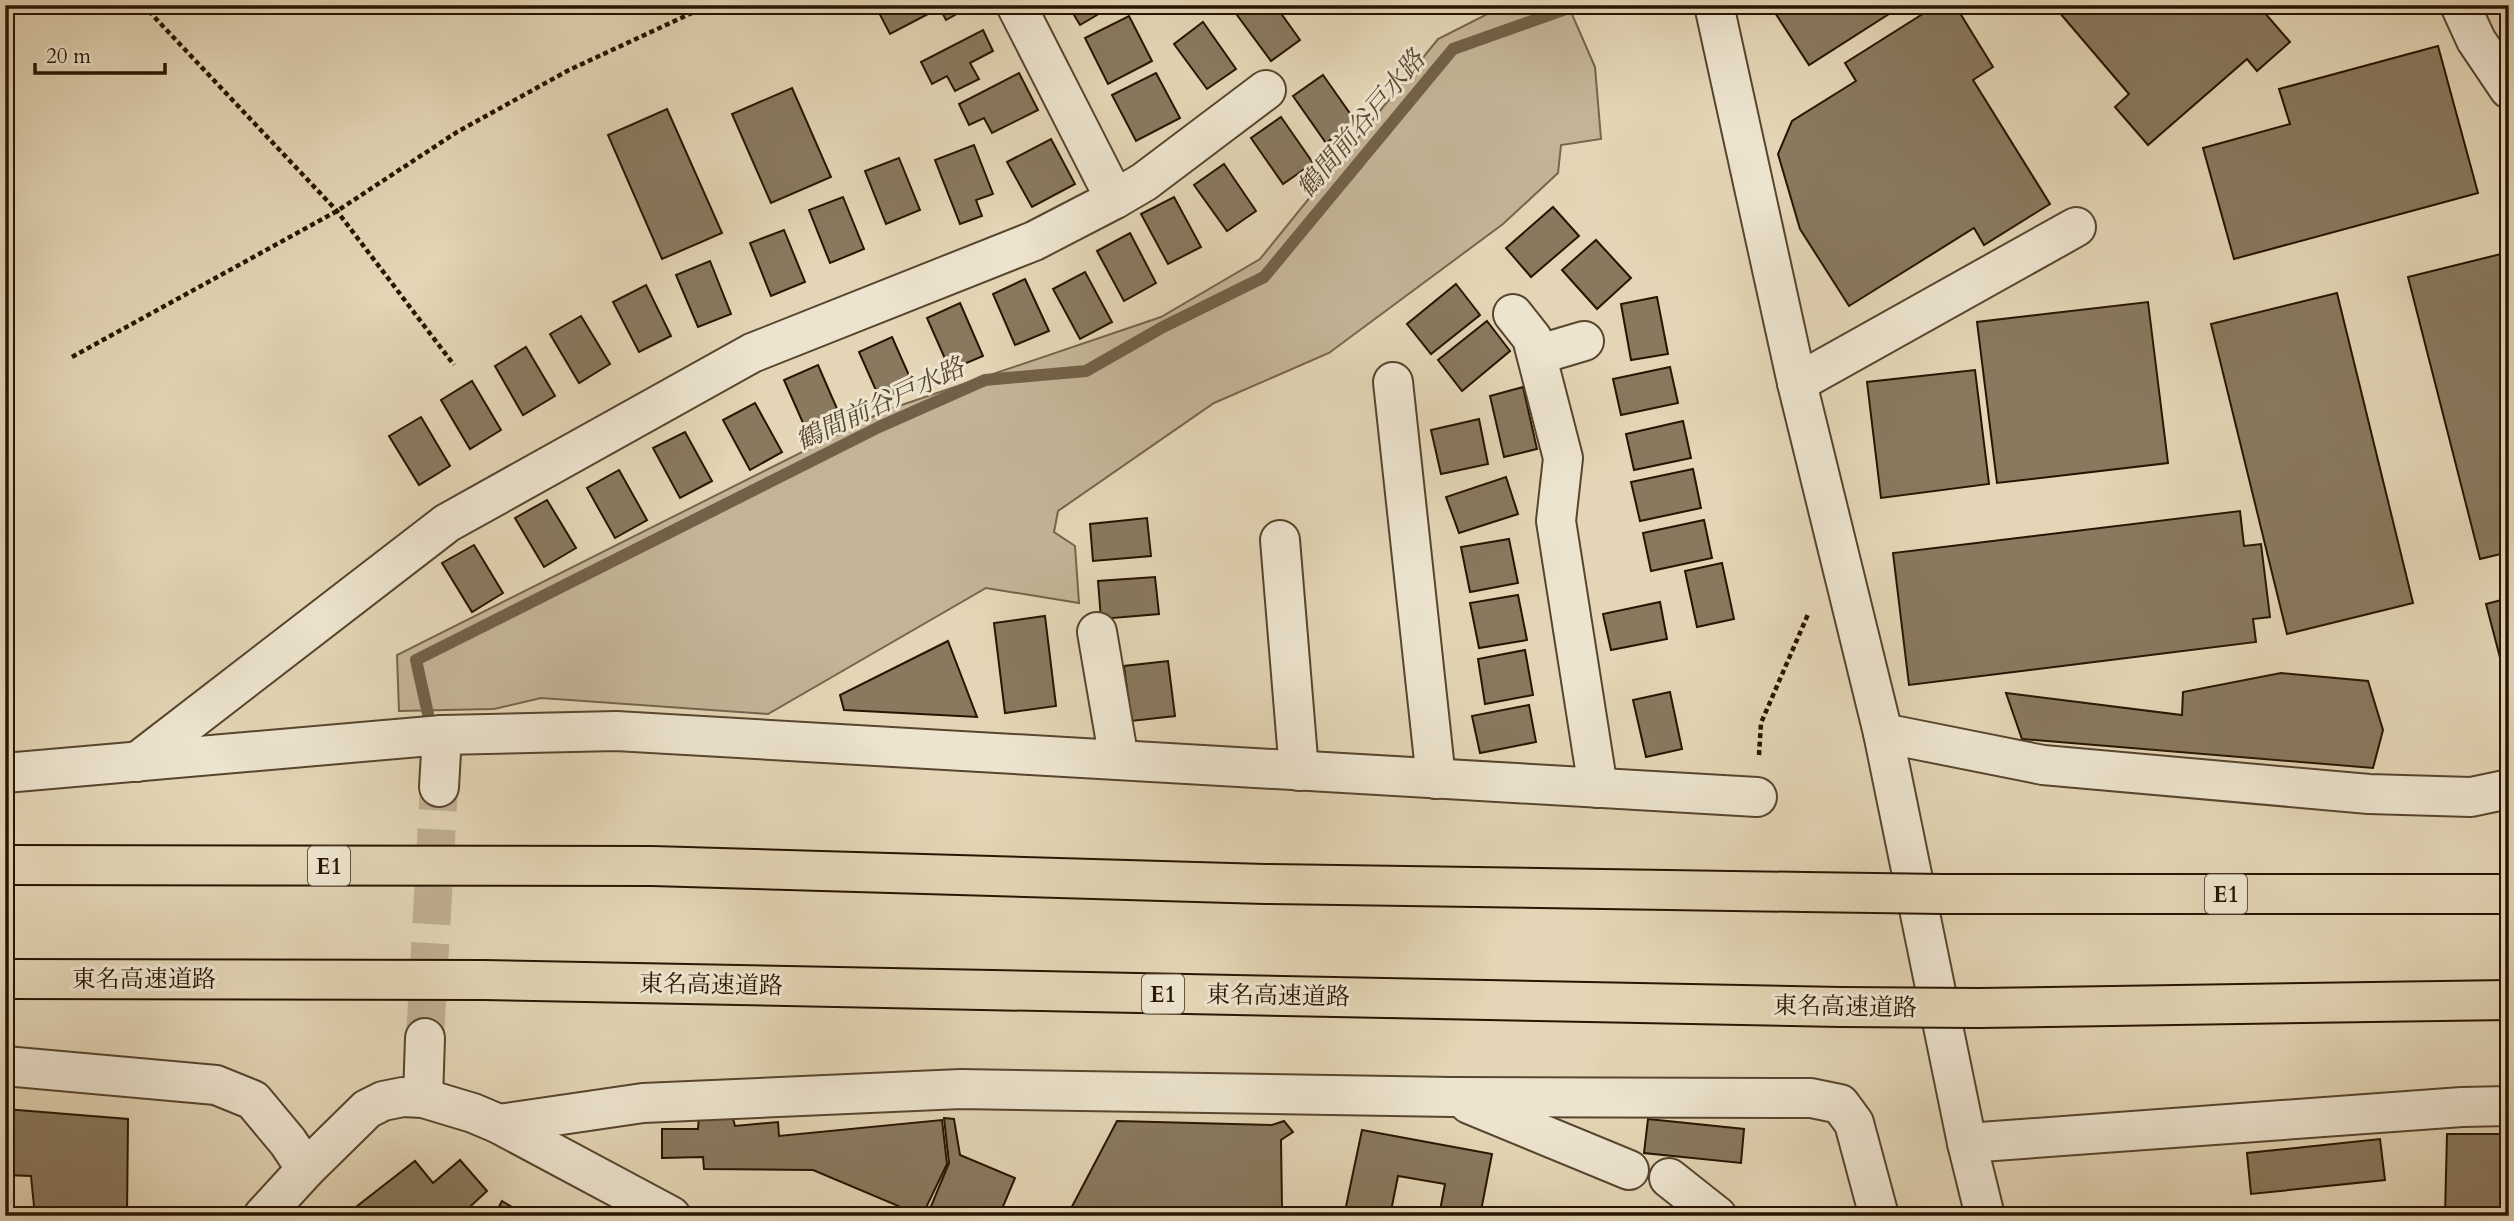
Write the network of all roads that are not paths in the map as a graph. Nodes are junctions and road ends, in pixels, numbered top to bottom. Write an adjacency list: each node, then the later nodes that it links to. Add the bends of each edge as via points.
1 (1016, 5): 6 (street)
2 (1714, 5): 12 (street)
3 (2460, 5): 4 (street, via 2476,40)
4 (2509, 89)
5 (1266, 90): 6 (street, via 1144,183)
6 (1115, 199): 18 (street, via 1034,241 752,353 447,523)
7 (2076, 227): 12 (street)
8 (1513, 314): 10 (street, via 1532,338)
9 (1584, 341): 10 (street)
10 (1537, 355): 23 (street, via 1563,458 1556,521)
11 (1393, 382): 21 (street)
12 (1797, 383): 15 (street)
13 (1280, 540): 19 (street)
14 (1097, 632): 17 (street)
15 (1883, 733): 24 (street, via 2043,765 2206,780 2369,794 2471,797); 36 (street)
16 (442, 735): 17 (street, via 616,731); 18 (street); 22 (street)
17 (1119, 760): 19 (street)
18 (136, 762): 20 (street)
19 (1299, 771): 21 (street)
20 (5, 773)
21 (1436, 779): 23 (street)
22 (439, 787)
23 (1598, 788): 25 (street)
24 (2509, 789)
25 (1757, 797)
26 (5, 865): 27 (highway, E1, bridge, via 652,866 1265,884 1943,894)
27 (2509, 894)
28 (5, 979): 29 (highway, 東名高速道路 / E1, bridge, via 484,980 1841,1007)
29 (2509, 1000)
30 (425, 1038): 33 (street)
31 (5, 1066): 37 (street, via 216,1085 253,1100)
32 (1452, 1097): 35 (street, via 961,1089 643,1103); 38 (street); 43 (street, via 1811,1098 1840,1104 1854,1123)
33 (424, 1098): 35 (street); 37 (street, via 393,1099 367,1109)
34 (2509, 1106): 36 (street)
35 (499, 1125): 41 (street)
36 (1967, 1143): 44 (street)
37 (306, 1169): 40 (street)
38 (1629, 1170)
39 (1669, 1178): 42 (street)
40 (263, 1216)
41 (671, 1216)
42 (1717, 1216)
43 (1879, 1216)
44 (1984, 1216)

